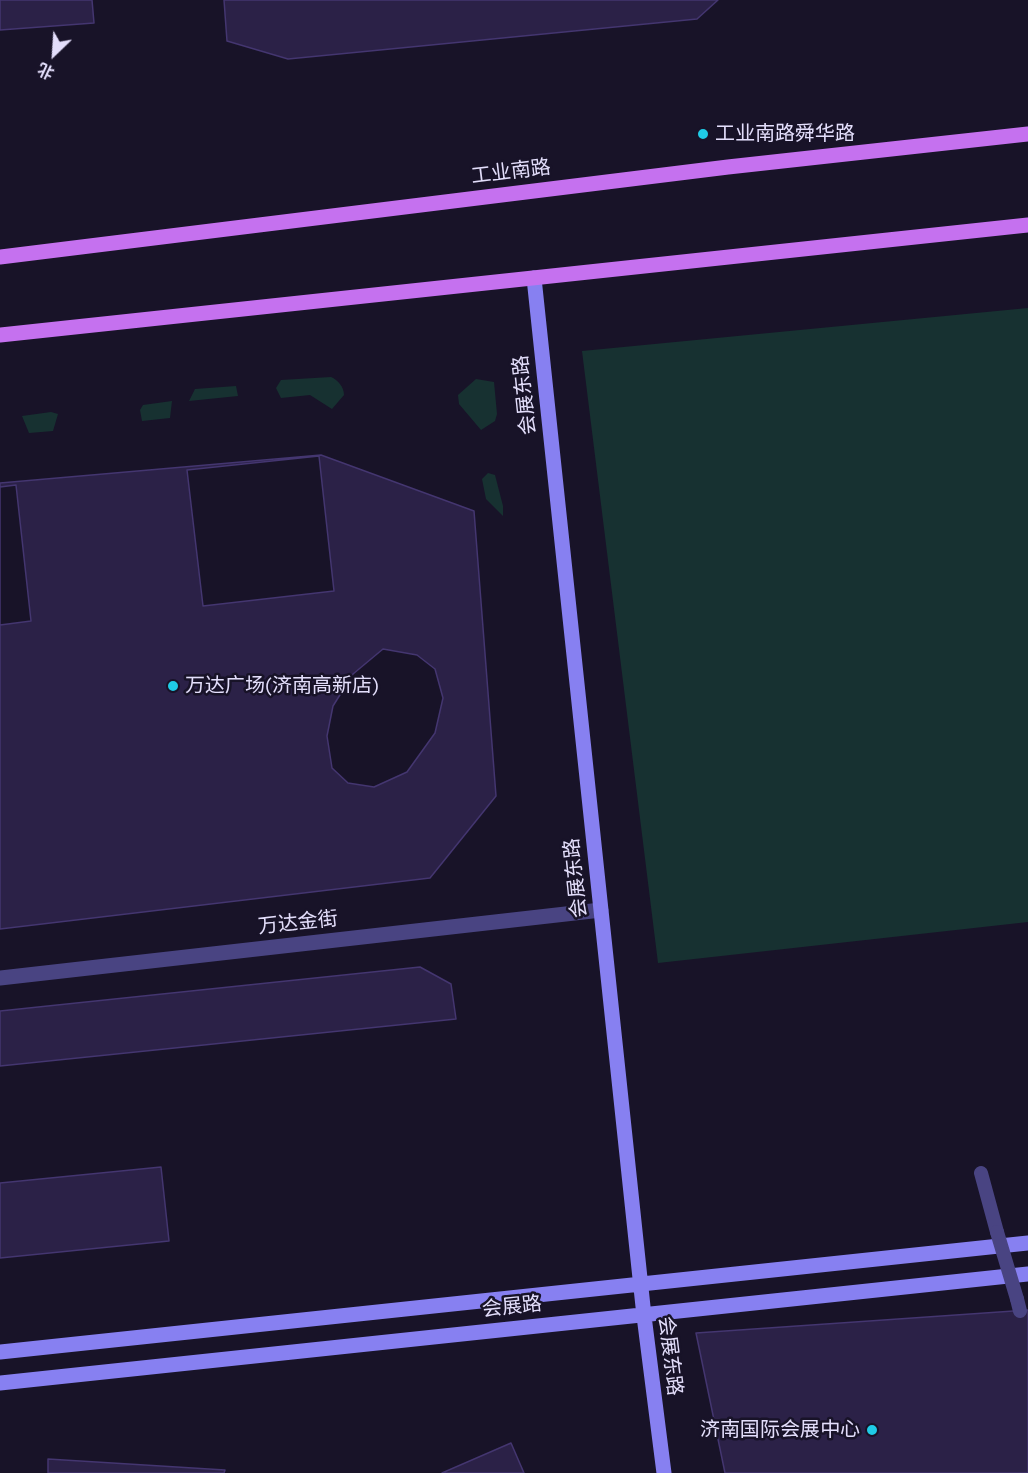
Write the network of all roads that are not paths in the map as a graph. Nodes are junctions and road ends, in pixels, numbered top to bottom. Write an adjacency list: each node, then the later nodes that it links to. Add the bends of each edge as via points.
1 (1028, 134): 3 (main road, 工业南路)
2 (1028, 225): 4 (main road)
3 (0, 257)
4 (534, 278): 5 (main road); 6 (street, 会展东路)
5 (0, 335)
6 (601, 910): 7 (street, 万达金街); 11 (street, 会展东路)
7 (0, 978)
8 (981, 1173): 12 (lane, bridge)
9 (1028, 1243): 11 (street, 会展路)
10 (1028, 1274): 13 (street, 会展路)
11 (641, 1284): 13 (street, 会展东路); 14 (street, 会展路)
12 (1019, 1305)
13 (644, 1316): 15 (street, 会展路); 16 (street, 会展东路)
14 (0, 1352)
15 (0, 1383)
16 (664, 1473)

